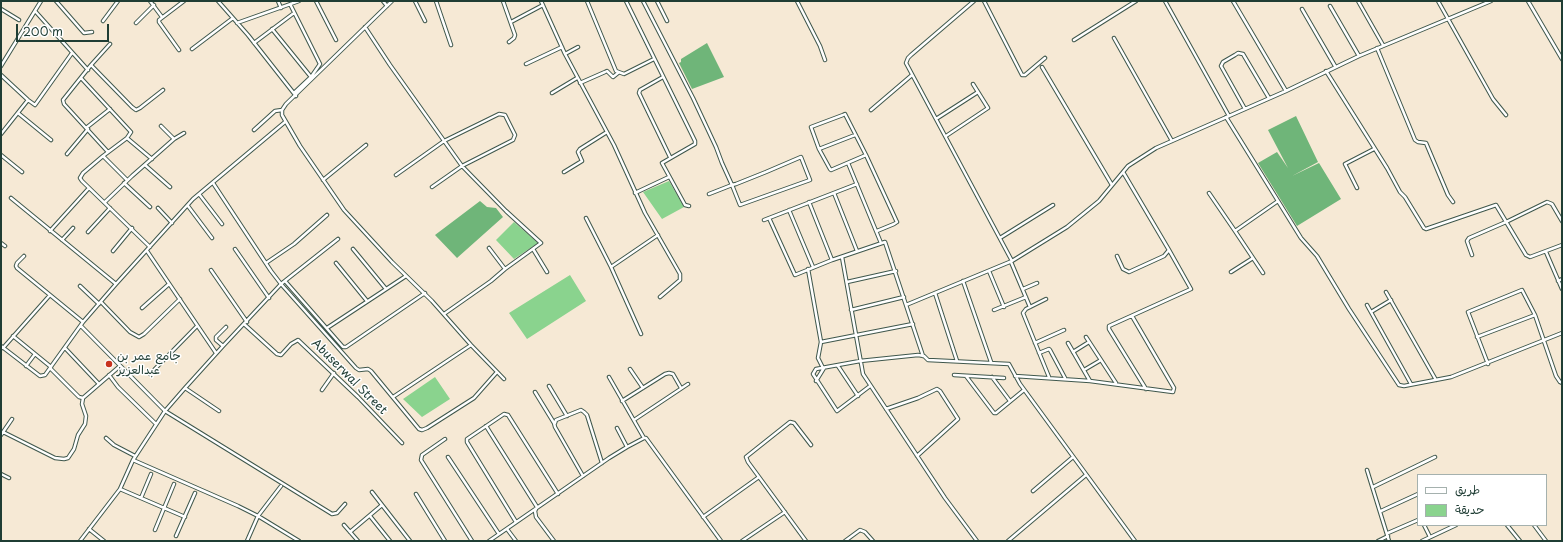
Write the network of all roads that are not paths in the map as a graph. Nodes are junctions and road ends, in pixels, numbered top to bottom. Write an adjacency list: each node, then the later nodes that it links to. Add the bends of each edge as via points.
1 (41, 1): 38 (street)
2 (56, 1): 52 (street, via 84,33)
3 (118, 1): 44 (street)
4 (150, 1): 31 (street)
5 (184, 1): 40 (street)
6 (218, 1): 41 (street)
7 (278, 1): 35 (street)
8 (299, 1): 30 (street)
9 (316, 1): 54 (street)
10 (383, 1): 33 (street)
11 (392, 1): 33 (street)
12 (415, 1): 45 (street)
13 (436, 1): 59 (street)
14 (503, 1): 47 (street)
15 (541, 1): 32 (street)
16 (587, 1): 80 (street, via 613,67)
17 (626, 1): 70 (street)
18 (643, 1): 141 (street, via 693,98)
19 (657, 1): 46 (street)
20 (797, 1): 72 (street, via 820,46)
21 (974, 1): 82 (street, via 908,58 906,62)
22 (984, 1): 69 (street, via 1022,75)
23 (1136, 1): 55 (street)
24 (1164, 1): 102 (street)
25 (1234, 1): 90 (street)
26 (1358, 1): 60 (street)
27 (1438, 1): 42 (street)
28 (1492, 1): 42 (street)
29 (1528, 1): 71 (street)
30 (290, 4): 35 (street); 39 (street)
31 (154, 5): 40 (street); 48 (street)
32 (543, 5): 47 (street); 61 (street)
33 (387, 6): 50 (street)
34 (1330, 6): 68 (street)
35 (281, 8): 49 (street)
36 (1, 9): 43 (street)
37 (1302, 9): 76 (street)
38 (35, 11): 66 (street); 75 (street)
39 (294, 13): 51 (street); 83 (street, via 319,60 319,67)
40 (162, 17): 65 (street, via 159,22)
41 (233, 18): 49 (street); 64 (street)
42 (1448, 19): 60 (street); 101 (street, via 1493,99)
43 (19, 20)
44 (103, 21)
45 (425, 21)
46 (667, 21)
47 (512, 22): 56 (street, via 515,37)
48 (136, 23)
49 (237, 23): 57 (street)
50 (365, 27): 92 (street); 116 (street)
51 (272, 29): 57 (street); 83 (street)
52 (92, 32)
53 (1114, 38): 117 (street)
54 (336, 40)
55 (1074, 40)
56 (509, 42)
57 (254, 43): 92 (street)
58 (110, 44): 74 (street)
59 (451, 45)
60 (1383, 45): 63 (street)
61 (562, 47): 67 (street); 73 (street)
62 (578, 47): 67 (street)
63 (1377, 48): 68 (street); 156 (street, via 1415,140 1425,141)
64 (192, 49)
65 (179, 50)
66 (72, 53): 78 (street); 95 (street, via 37,103 33,105)
67 (565, 54): 86 (street)
68 (1359, 56): 76 (street)
69 (1046, 58)
70 (654, 59): 80 (street, via 624,74); 84 (street)
71 (1562, 59)
72 (824, 60)
73 (526, 64)
74 (92, 65): 78 (street); 89 (street, via 136,110)
75 (1, 66)
76 (1335, 66): 79 (street)
77 (1042, 68): 142 (street)
78 (88, 70): 85 (street)
79 (1326, 71): 90 (street); 120 (street)
80 (618, 73): 87 (street, via 613,78 607,71)
81 (1, 75): 95 (street)
82 (912, 75): 99 (street); 103 (street)
83 (311, 77): 92 (street)
84 (664, 77): 126 (street, via 639,93); 126 (street, via 696,143)
85 (81, 78): 97 (street); 106 (street, via 63,100)
86 (577, 78): 87 (street); 93 (street)
87 (580, 83): 108 (street)
88 (973, 84): 91 (street)
89 (163, 90)
90 (1286, 91): 94 (street)
91 (978, 92): 103 (street); 112 (street, via 988,108)
92 (295, 94): 98 (street)
93 (552, 94)
94 (1269, 98): 96 (street); 96 (street, via 1243,54 1238,53 1221,66)
95 (28, 100): 100 (street)
96 (1245, 108): 102 (street)
97 (110, 109): 106 (street); 113 (street, via 130,130 131,134)
98 (282, 110): 104 (street); 107 (street, via 275,111)
99 (871, 110)
100 (18, 113): 110 (street); 115 (street)
101 (1506, 115)
102 (1227, 116): 117 (street); 153 (street)
103 (936, 119): 112 (street)
104 (285, 122): 137 (street); 139 (street)
105 (161, 126): 114 (street)
106 (87, 129): 121 (street); 122 (street)
107 (254, 130)
108 (607, 132): 132 (street, via 580,149 578,152 582,160); 147 (street)
109 (184, 133): 114 (street)
110 (1, 134)
111 (855, 135): 119 (street); 119 (street, via 845,114 811,127); 124 (street)
112 (946, 136): 180 (street)
113 (127, 138): 121 (street); 127 (street)
114 (174, 139): 127 (street)
115 (51, 140)
116 (444, 141): 130 (street); 130 (street, via 499,114 505,115 515,135 513,140); 134 (street)
117 (1172, 141): 133 (street, via 1136,160)
118 (366, 145): 137 (street)
119 (819, 149): 128 (street, via 830,169)
120 (1374, 149): 146 (street, via 1345,164); 169 (street, via 1424,228 1496,204)
121 (108, 152): 125 (street)
122 (67, 154)
123 (1, 155): 131 (street)
124 (866, 155): 128 (street); 176 (street, via 897,222)
125 (103, 156): 136 (street); 145 (street, via 81,176)
126 (670, 157): 135 (street, via 662,163)
127 (152, 159): 129 (street)
128 (848, 163): 140 (street)
129 (146, 165): 136 (street); 143 (street)
130 (462, 166): 144 (street); 191 (street, via 540,241 541,244)
131 (22, 172)
132 (564, 172)
133 (1123, 172): 142 (street); 192 (street)
134 (396, 175)
135 (669, 177): 147 (street); 159 (street, via 685,205)
136 (127, 180): 138 (street)
137 (323, 180): 216 (street, via 344,210)
138 (124, 183): 154 (street); 160 (street)
139 (213, 183): 150 (street); 204 (street)
140 (857, 184): 148 (street); 176 (street)
141 (732, 185): 141 (street, via 801,157 810,180 740,204); 151 (street)
142 (1112, 185): 203 (street, via 1087,213)
143 (170, 187)
144 (432, 187)
145 (89, 188): 154 (street); 175 (street)
146 (1357, 188)
147 (636, 193): 178 (street)
148 (834, 193): 155 (street); 195 (street)
149 (1210, 193): 174 (street)
150 (199, 194): 158 (street); 171 (street)
151 (709, 194)
152 (11, 198): 175 (street)
153 (1278, 200): 174 (street); 314 (street, via 1302,238 1318,256 1397,384)
154 (105, 202): 161 (street)
155 (809, 202): 163 (street); 202 (street)
156 (1453, 202)
157 (1053, 205): 180 (street)
158 (188, 206): 170 (street); 179 (street)
159 (689, 206)
160 (150, 207)
161 (110, 208): 173 (street); 177 (street)
162 (158, 208): 170 (street)
163 (789, 210): 166 (street); 207 (street)
164 (327, 215): 204 (street, via 294,244)
165 (586, 218): 206 (street)
166 (770, 218): 167 (street); 209 (street, via 795,275)
167 (764, 220)
168 (1562, 221): 169 (street, via 1552,204 1547,202)
169 (1506, 222): 196 (street, via 1526,256); 197 (street, via 1467,240)
170 (172, 223): 187 (street)
171 (222, 224)
172 (73, 228): 182 (street)
173 (132, 228): 187 (street); 193 (street)
174 (1235, 230): 201 (street)
175 (50, 231): 182 (street)
176 (877, 231): 183 (street)
177 (88, 232)
178 (658, 235): 206 (street); 234 (street, via 681,277)
179 (212, 238)
180 (1000, 238): 203 (street)
181 (338, 239): 218 (street)
182 (62, 240): 222 (street)
183 (881, 242): 195 (street); 211 (street, via 886,243)
184 (1, 243): 186 (street)
185 (1562, 245): 196 (street)
186 (5, 246)
187 (150, 247): 194 (street)
188 (489, 248): 208 (street)
189 (236, 249): 237 (street)
190 (353, 249): 227 (street)
191 (533, 250): 208 (street); 212 (street)
192 (1170, 250): 199 (street, via 1164,256 1128,272 1122,269); 253 (street, via 1191,289)
193 (113, 251)
194 (147, 251): 222 (street); 223 (street)
195 (857, 251): 200 (street)
196 (1546, 252): 220 (street)
197 (1472, 255)
198 (24, 256): 233 (street, via 17,263 17,268)
199 (1117, 256)
200 (842, 257): 202 (street); 221 (street)
201 (1253, 258): 214 (street); 215 (street)
202 (832, 260): 207 (street)
203 (1011, 261): 213 (street); 228 (street)
204 (266, 263): 224 (street)
205 (336, 263): 241 (street)
206 (611, 267): 263 (street)
207 (813, 267): 209 (street)
208 (504, 269): 251 (street)
209 (808, 269): 269 (street)
210 (211, 270): 255 (street)
211 (896, 271): 221 (street); 235 (street)
212 (547, 272)
213 (989, 272): 219 (street); 245 (street)
214 (1231, 272)
215 (1263, 273)
216 (406, 276): 227 (street); 231 (street)
217 (1562, 279): 220 (street)
218 (285, 281): 224 (street); 260 (street)
219 (963, 281): 232 (street); 285 (street)
220 (1558, 281): 229 (street)
221 (847, 282): 248 (street)
222 (116, 284): 242 (street)
223 (169, 284): 238 (street); 247 (street)
224 (282, 284): 237 (street); 325 (street, via 356,368 368,369)
225 (1037, 284): 228 (street)
226 (80, 286): 242 (street)
227 (386, 289): 241 (street)
228 (1023, 289): 236 (street)
229 (1562, 289)
230 (1386, 292): 240 (street)
231 (425, 293): 251 (street); 260 (street, via 346,347 340,345)
232 (935, 293): 243 (street); 283 (street)
233 (50, 295): 254 (street); 265 (street)
234 (660, 297)
235 (904, 297): 243 (street); 248 (street)
236 (1026, 297): 245 (street); 246 (street)
237 (269, 298): 255 (street)
238 (180, 299): 242 (street, via 139,337 130,332); 258 (street)
239 (1046, 299): 246 (street)
240 (1391, 300): 250 (street); 307 (street)
241 (367, 302): 260 (street)
242 (100, 303): 254 (street)
243 (906, 305): 256 (street)
244 (1367, 305): 250 (street)
245 (1004, 306): 249 (street)
246 (1030, 307): 271 (street, via 1023,313)
247 (142, 308)
248 (851, 310): 264 (street)
249 (994, 310)
250 (1371, 312): 314 (street)
251 (444, 314): 273 (street)
252 (1535, 314): 267 (street); 267 (street, via 1524,292 1520,290 1470,311 1468,315); 268 (street)
253 (1132, 316): 320 (street, via 1108,327); 320 (street, via 1174,391)
254 (83, 322): 257 (street)
255 (245, 323): 274 (street); 295 (street, Abuserwal Street, via 277,354 281,355 298,340)
256 (913, 324): 264 (street); 281 (street)
257 (81, 326): 276 (street); 288 (street)
258 (197, 326): 278 (street); 296 (street)
259 (226, 327): 274 (street, via 216,339)
260 (327, 328)
261 (1064, 330): 271 (street)
262 (1562, 333): 268 (street)
263 (641, 334)
264 (857, 335): 269 (street); 284 (street)
265 (13, 336): 275 (street); 280 (street)
266 (1086, 337): 270 (street)
267 (1477, 337): 286 (street)
268 (1544, 340): 286 (street); 310 (street, via 1558,379)
269 (821, 342): 291 (street, via 818,358)
270 (1089, 342): 277 (street); 282 (street)
271 (1035, 343): 279 (street)
272 (1068, 343): 277 (street)
273 (471, 345): 294 (street); 325 (street)
274 (223, 346): 278 (street)
275 (2, 347): 287 (street)
276 (65, 348): 290 (street); 311 (street)
277 (1073, 352): 293 (street)
278 (216, 353): 317 (street)
279 (1039, 353): 303 (street); 306 (street, via 1050,350)
280 (35, 354): 287 (street); 290 (street)
281 (924, 356): 283 (street, via 928,360); 284 (street)
282 (1101, 360): 293 (street); 313 (street)
283 (957, 361): 285 (street)
284 (860, 362): 289 (street); 316 (street)
285 (991, 362): 300 (street, via 1009,364)
286 (1488, 364): 307 (street)
287 (26, 366): 290 (street, via 42,377)
288 (120, 366): 298 (street); 330 (street)
289 (838, 366): 291 (street); 324 (street)
290 (50, 367): 326 (street, via 79,397)
291 (824, 368): 308 (street); 308 (street, via 814,372)
292 (630, 369): 318 (street)
293 (1084, 370): 309 (street)
294 (497, 372): 305 (street); 325 (street, via 474,398 424,430 419,429)
295 (334, 373): 321 (street); 343 (street, Abuserwal Street)
296 (150, 374)
297 (954, 375): 299 (street)
298 (109, 376): 311 (street); 336 (street)
299 (966, 376): 302 (street); 328 (street, via 994,413)
300 (1014, 376): 303 (street); 322 (street)
301 (609, 377): 327 (street)
302 (992, 377): 304 (street); 328 (street)
303 (1049, 377): 306 (street)
304 (1004, 378)
305 (504, 379)
306 (1066, 379): 309 (street)
307 (1436, 380): 314 (street)
308 (816, 381): 324 (street, via 836,411)
309 (1090, 381): 313 (street)
310 (1562, 383)
311 (100, 384): 326 (street)
312 (688, 384): 319 (street)
313 (1116, 384): 320 (street)
314 (1411, 384)
315 (549, 386): 332 (street)
316 (870, 386): 324 (street); 329 (street)
317 (185, 388): 330 (street); 331 (street)
318 (643, 388): 319 (street, via 669,373); 327 (street)
319 (681, 388): 334 (street)
320 (1146, 389)
321 (322, 390)
322 (1024, 390): 328 (street); 349 (street)
323 (535, 392): 335 (street)
324 (858, 396)
325 (393, 397)
326 (83, 398): 339 (street, via 85,424 72,453 64,459 54,458)
327 (622, 400): 334 (street)
328 (1010, 401)
329 (886, 409): 347 (street); 347 (street, via 939,389 958,417 958,421)
330 (165, 412): 336 (street); 371 (street, via 332,514 337,513)
331 (219, 412)
332 (567, 416): 335 (street); 352 (street, via 581,410 587,415)
333 (12, 419): 339 (street)
334 (634, 420): 341 (street)
335 (554, 423): 357 (street)
336 (156, 424): 346 (street)
337 (486, 426): 368 (street, via 504,414 508,415); 373 (street); 382 (street, via 467,439 467,442)
338 (617, 428): 345 (street)
339 (2, 434)
340 (106, 438): 346 (street)
341 (644, 438): 345 (street); 380 (street)
342 (445, 439): 404 (street, via 422,455 421,460)
343 (402, 443)
344 (811, 445): 358 (street, via 794,423 790,422 746,457)
345 (626, 447): 352 (street)
346 (136, 456): 351 (street)
347 (917, 456): 413 (street)
348 (448, 457): 392 (street)
349 (1073, 457): 356 (street); 364 (street)
350 (1435, 457): 362 (street)
351 (132, 460): 363 (street); 377 (street)
352 (602, 463): 357 (street)
353 (1367, 470): 362 (street)
354 (1, 474): 359 (street)
355 (152, 474): 370 (street)
356 (1086, 475): 414 (street); 415 (street)
357 (583, 476): 368 (street)
358 (759, 477): 376 (street); 380 (street)
359 (9, 478)
360 (174, 484): 374 (street)
361 (281, 486): 377 (street)
362 (1373, 487): 375 (street)
363 (120, 489): 370 (street); 389 (street)
364 (1033, 491)
365 (372, 492): 372 (street)
366 (195, 493): 379 (street)
367 (416, 494): 403 (street)
368 (558, 494): 373 (street)
369 (1417, 494): 375 (street)
370 (141, 498): 374 (street)
371 (345, 504)
372 (382, 505): 378 (street); 402 (street)
373 (537, 507): 382 (street); 407 (street, via 536,517)
374 (163, 508): 379 (street); 390 (street)
375 (1381, 511): 393 (street)
376 (785, 512): 409 (street); 410 (street)
377 (258, 516): 398 (street); 399 (street)
378 (370, 516): 391 (street); 401 (street)
379 (185, 517): 394 (street)
380 (704, 517): 408 (street)
381 (1417, 520): 393 (street)
382 (516, 522): 388 (street)
383 (344, 525): 391 (street)
384 (1424, 526): 395 (street)
385 (1454, 526): 395 (street)
386 (1508, 526): 419 (street)
387 (1535, 526): 420 (street)
388 (506, 529): 392 (street); 406 (street)
389 (89, 530): 396 (street); 397 (street)
390 (155, 530)
391 (350, 532): 400 (street)
392 (499, 534): 405 (street)
393 (1388, 535): 416 (street); 417 (street)
394 (176, 536)
395 (1430, 537): 418 (street)
396 (80, 541)
397 (104, 541)
398 (248, 541)
399 (299, 541)
400 (358, 541)
401 (390, 541)
402 (410, 541)
403 (445, 541)
404 (472, 541)
405 (489, 541)
406 (516, 541)
407 (554, 541)
408 (721, 541)
409 (742, 541)
410 (806, 541)
411 (845, 541): 412 (street, via 860,530)
412 (873, 541)
413 (977, 541)
414 (1008, 541)
415 (1135, 541)
416 (1378, 541)
417 (1390, 541)
418 (1422, 541)
419 (1520, 541)
420 (1546, 541)

